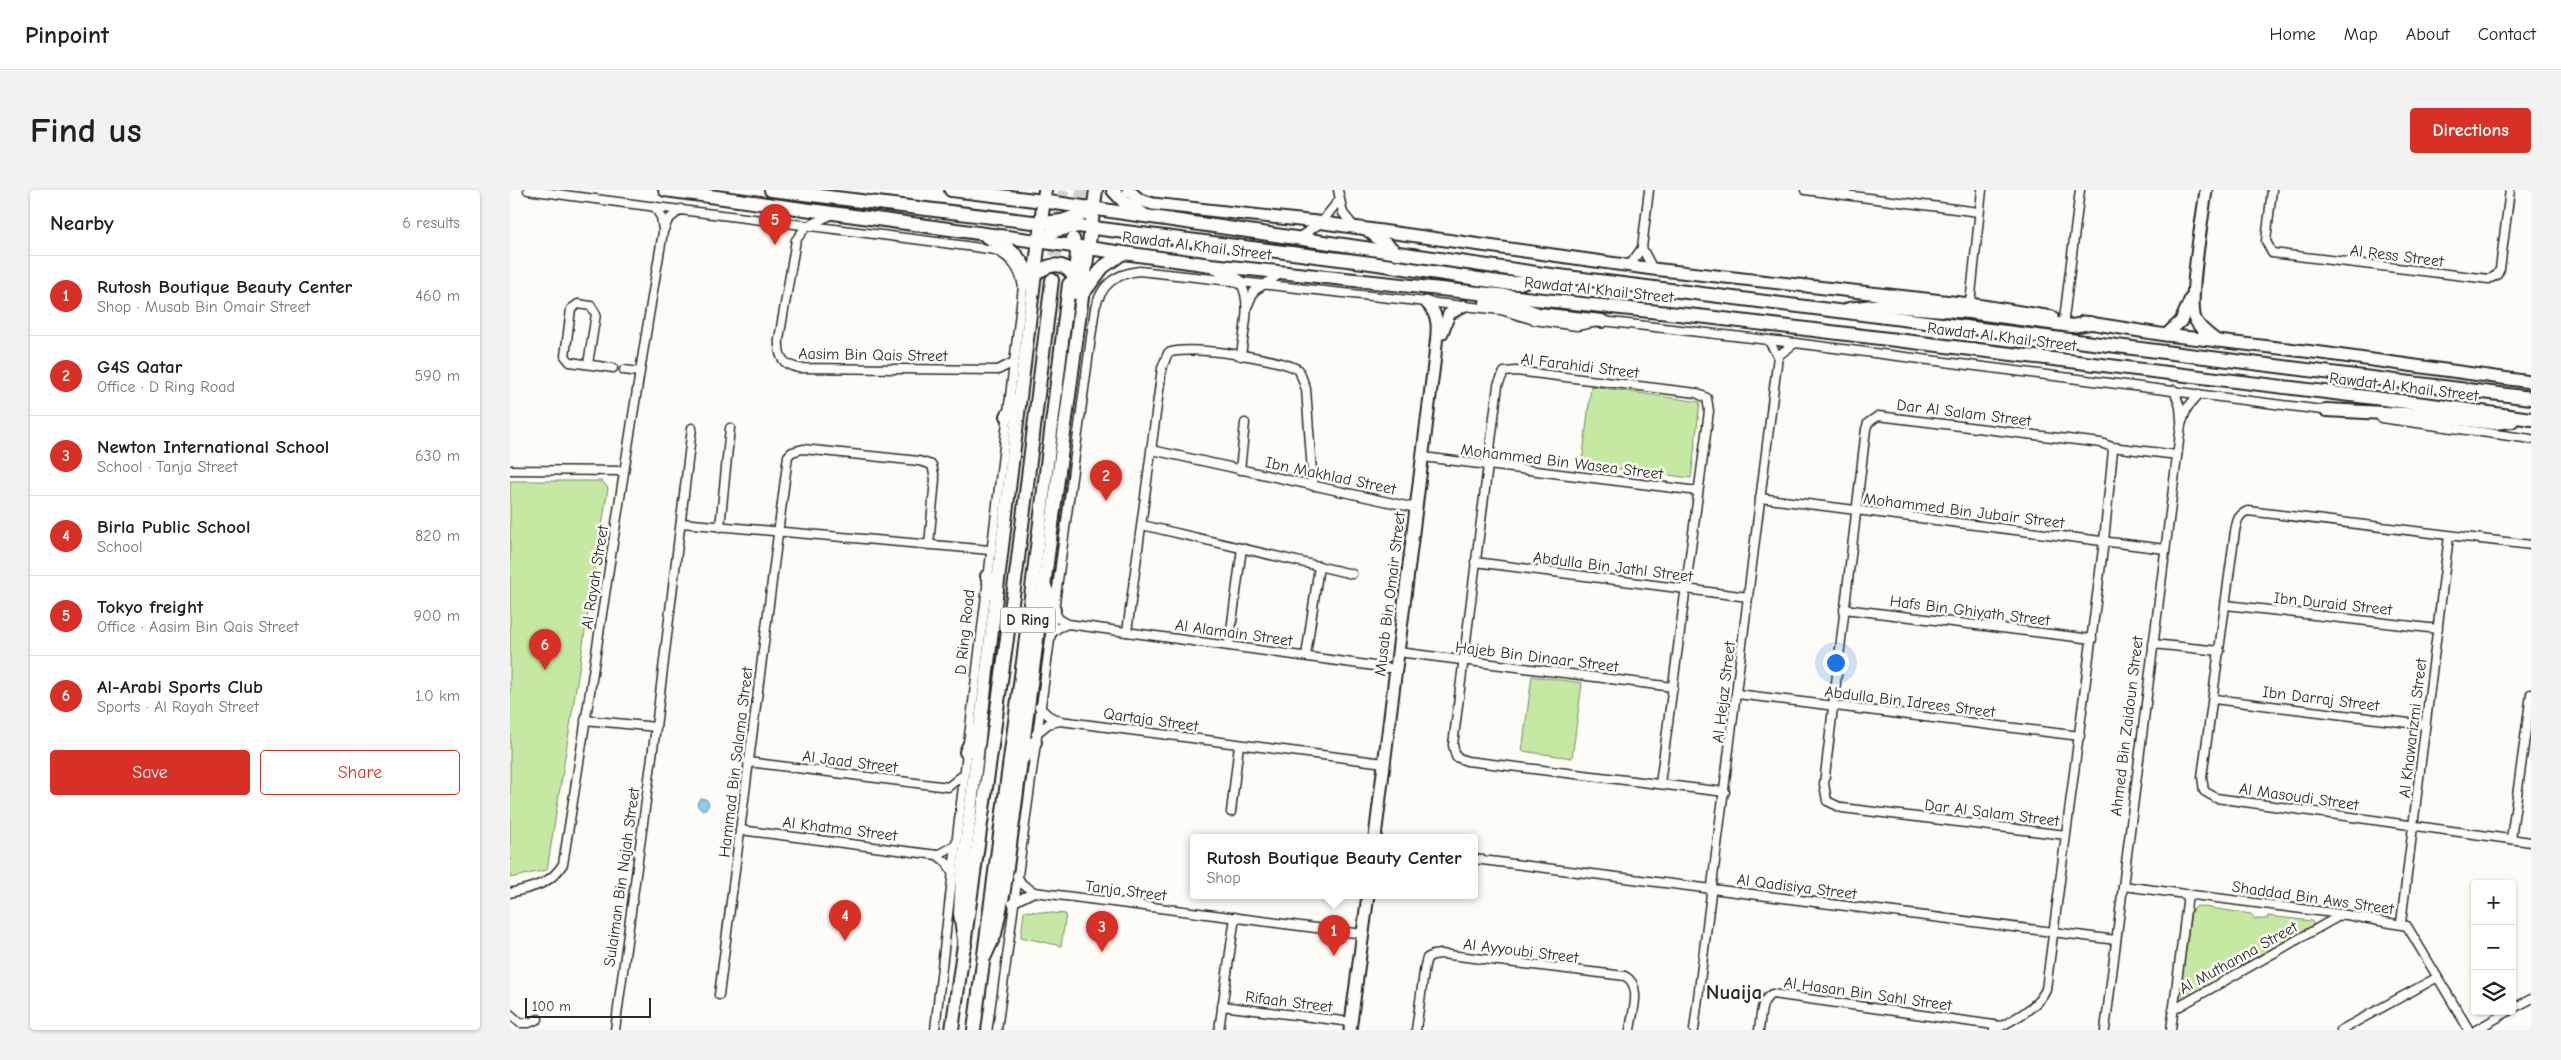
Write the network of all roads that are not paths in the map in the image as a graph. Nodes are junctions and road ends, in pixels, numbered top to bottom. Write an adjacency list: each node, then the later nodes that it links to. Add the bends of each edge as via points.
1 (528, 190): 22 (street)
2 (667, 190): 26 (main road, Rawdat Al Khail Street)
3 (771, 190): 29 (main road)
4 (951, 190): 19 (main road, Rawdat Al Khail Street)
5 (1023, 190): 19 (main road)
6 (1058, 190): 21 (main road)
7 (1096, 190): 24 (main road)
8 (1113, 190): 27 (main road, via 1124,202)
9 (1128, 190): 31 (street, Rawdat Al Khail Street, via 1140,200 1153,204)
10 (1338, 190): 20 (street)
11 (1649, 190): 42 (street)
12 (1805, 190): 25 (street)
13 (1982, 190): 25 (street)
14 (2080, 190): 64 (street)
15 (2206, 190): 56 (street)
16 (2272, 190): 17 (street, Al Ress Street, via 2266,242 2272,253 2489,279 2500,269)
17 (2510, 190)
18 (1045, 196): 19 (main road, Rawdat Al Khail Street); 21 (main road, Rawdat Al Khail Street); 29 (main road, D Ring); 30 (main road)
19 (1011, 197)
20 (1339, 200): 31 (street); 34 (street, via 1343,213)
21 (1059, 204): 24 (main road, Rawdat Al Khail Street); 30 (main road)
22 (654, 206): 23 (street); 35 (street, Al Rayah Street, via 661,217)
23 (681, 209): 28 (street); 35 (street, Al Rayah Street, via 668,220)
24 (1094, 210): 27 (main road, Rawdat Al Khail Street); 30 (main road); 33 (main road)
25 (1979, 212): 60 (street)
26 (833, 214): 32 (street); 36 (main road, Rawdat Al Khail Street)
27 (1150, 218): 37 (main road, Rawdat Al Khail Street)
28 (789, 222): 32 (street); 38 (street)
29 (1041, 223): 30 (main road); 39 (main road, D Ring)
30 (1067, 223): 33 (main road); 39 (main road); 40 (main road); 41 (main road)
31 (1322, 223): 34 (street, Rawdat Al Khail Street); 37 (street)
32 (811, 224): 38 (street); 74 (street, D Ring Road, via 995,250 1006,255 1021,276 1023,287)
33 (1092, 228): 41 (main road); 50 (main road, via 1505,283 1520,283)
34 (1362, 229): 44 (main road); 46 (street, Rawdat Al Khail Street)
35 (663, 232): 79 (street, Al Rayah Street)
36 (975, 232): 39 (main road, Rawdat Al Khail Street); 58 (main road, via 1009,248 1018,257 1030,277)
37 (1294, 239): 44 (main road, Rawdat Al Khail Street)
38 (796, 240): 78 (street, Aasim Bin Qais Street, via 778,350 781,360 790,366)
39 (1039, 240): 40 (main road, Rawdat Al Khail Street); 49 (main road, D Ring)
40 (1076, 246): 41 (main road, Rawdat Al Khail Street); 52 (main road)
41 (1089, 248): 43 (main road, Rawdat Al Khail Street); 57 (main road)
42 (1642, 248): 46 (street); 47 (street)
43 (1123, 253): 45 (main road, Rawdat Al Khail Street); 57 (main road, via 1103,267)
44 (1397, 253): 50 (main road, Rawdat Al Khail Street)
45 (1210, 265): 48 (main road, Rawdat Al Khail Street); 53 (main road)
46 (1629, 266): 47 (street, Rawdat Al Khail Street)
47 (1653, 269): 60 (street, Rawdat Al Khail Street)
48 (1283, 272): 54 (street); 55 (main road, Rawdat Al Khail Street)
49 (1035, 274): 52 (main road, via 1058,264 1065,267); 58 (main road, D Ring)
50 (1543, 274): 63 (main road, Rawdat Al Khail Street)
51 (1052, 280): 191 (main road, D Ring)
52 (1072, 282): 99 (main road, via 1057,423); 192 (main road, D Ring)
53 (1240, 282): 54 (street, Rawdat Al Khail Street); 62 (street, via 1245,290); 129 (street, Rawdat Al Khail Street, via 1139,271 1111,280 1104,288 1095,308)
54 (1264, 284): 59 (street, Rawdat Al Khail Street); 62 (street, via 1254,291)
55 (1423, 287): 65 (main road, via 1450,296 1515,306 1538,314); 88 (main road, Rawdat Al Khail Street, via 1707,317)
56 (2194, 292): 67 (street, via 2181,321); 69 (street, via 2196,321)
57 (1082, 294): 99 (main road)
58 (1032, 301): 83 (main road, D Ring)
59 (1426, 302): 61 (street, Rawdat Al Khail Street); 72 (street, Musab Bin Omair Street, via 1438,319)
60 (1970, 304): 64 (street, Rawdat Al Khail Street)
61 (1463, 306): 65 (street, Rawdat Al Khail Street, via 1501,310 1534,320 1577,326); 72 (street, Musab Bin Omair Street, via 1446,317)
62 (1246, 309): 71 (street)
63 (1842, 311): 66 (main road, via 1880,305 1969,312 2072,326); 85 (main road, Rawdat Al Khail Street)
64 (2064, 320): 66 (street, Rawdat Al Khail Street)
65 (1602, 321): 68 (street, Rawdat Al Khail Street)
66 (2090, 323): 67 (street, Rawdat Al Khail Street)
67 (2166, 335): 69 (street, Rawdat Al Khail Street)
68 (1768, 340): 70 (street, Rawdat Al Khail Street); 73 (street)
69 (2217, 341): 81 (street, Rawdat Al Khail Street)
70 (1795, 343): 73 (street); 82 (street, Rawdat Al Khail Street)
71 (1241, 356): 95 (street, via 1184,350 1168,354 1162,368); 103 (street, via 1283,363 1299,370 1306,389)
72 (1436, 356): 97 (street, Musab Bin Omair Street)
73 (1778, 356): 105 (street, Al Hejaz Street)
74 (1014, 362): 78 (street, Aasim Bin Qais Street); 80 (street, D Ring Road)
75 (588, 364): 75 (street, via 570,362 565,356 571,310 578,304 591,306 596,314); 76 (street)
76 (613, 368)
77 (624, 370): 79 (street)
78 (998, 370): 80 (street)
79 (639, 372): 101 (street, Al Rayah Street)
80 (1012, 382): 87 (street, D Ring Road)
81 (2531, 382)
82 (2174, 390): 84 (street, Rawdat Al Khail Street); 90 (street, Ahmed Bin Zaidoun Street, via 2180,407)
83 (1021, 392): 87 (main road); 126 (main road, D Ring)
84 (2199, 394): 86 (street, Rawdat Al Khail Street); 90 (street, Ahmed Bin Zaidoun Street, via 2187,408)
85 (2531, 398)
86 (2326, 410): 88 (main road, via 2412,414 2494,423); 93 (street, Rawdat Al Khail Street)
87 (1007, 416): 118 (street, D Ring Road)
88 (2528, 419)
89 (1245, 423): 102 (street, Ibn Makhlad Street)
90 (2181, 425): 96 (street, Ahmed Bin Zaidoun Street)
91 (692, 428): 108 (street, Sulaiman Bin Najah Street)
92 (730, 428): 110 (street)
93 (2531, 439)
94 (2112, 447): 96 (street); 107 (street, Dar Al Salam Street, via 2101,443 1878,416 1868,422 1866,429); 113 (street, Dar Al Salam Street)
95 (1152, 450): 102 (street, Ibn Makhlad Street); 109 (street)
96 (2177, 455): 117 (street, Ahmed Bin Zaidoun Street)
97 (1423, 458): 98 (street, Mohammed Bin Wasea Street); 106 (street, Musab Bin Omair Street)
98 (1487, 465): 104 (street, Mohammed Bin Wasea Street); 104 (street, Al Farahidi Street, via 1500,378 1504,372 1696,393 1707,398 1709,411); 119 (street, Al Farahidi Street)
99 (1061, 467): 123 (main road)
100 (510, 470): 101 (street)
101 (623, 470): 149 (street, Al Rayah Street)
102 (1240, 470): 103 (street, Ibn Makhlad Street)
103 (1313, 486): 106 (street, Ibn Makhlad Street)
104 (1698, 491): 124 (street, Al Farahidi Street)
105 (1760, 498): 107 (street, Mohammed Bin Jubair Street); 125 (street, Al Hejaz Street)
106 (1416, 508): 138 (street, Musab Bin Omair Street)
107 (1856, 510): 113 (street, Mohammed Bin Jubair Street); 128 (street, Dar Al Salam Street)
108 (681, 523): 110 (street); 152 (street, Sulaiman Bin Najah Street)
109 (1142, 525): 116 (street); 132 (street)
110 (720, 527): 111 (street)
111 (778, 531): 114 (street); 114 (street, Hammad Bin Salama Street, via 788,456 803,449 932,465 935,479); 158 (street, Hammad Bin Salama Street)
112 (2449, 536): 115 (street, Al Masoudi Street); 127 (street, Al Masoudi Street, via 2248,511 2237,520); 131 (street, Al Khawarizmi Street)
113 (2104, 541): 117 (street, Mohammed Bin Jubair Street); 134 (street, Dar Al Salam Street)
114 (929, 545): 118 (street)
115 (2531, 545)
116 (1242, 548): 120 (street); 136 (street)
117 (2165, 549): 135 (street, Ahmed Bin Zaidoun Street)
118 (990, 550): 122 (street, D Ring Road)
119 (1475, 562): 124 (street, Abdulla Bin Jathl Street); 140 (street, Al Farahidi Street)
120 (1319, 566): 121 (street); 139 (street)
121 (1352, 574)
122 (987, 576): 126 (main road); 157 (street, D Ring Road)
123 (1044, 581): 129 (main road); 159 (main road)
124 (1686, 589): 125 (street, Abdulla Bin Jathl Street); 142 (street, Al Farahidi Street)
125 (1748, 597): 143 (street, Al Hejaz Street)
126 (996, 598): 148 (main road, D Ring)
127 (2226, 605): 131 (street, Ibn Duraid Street); 137 (street, Al Masoudi Street)
128 (1844, 609): 134 (street, Hafs Bin Ghiyath Street); 146 (street, Dar Al Salam Street)
129 (1054, 610): 130 (street, via 1059,619); 133 (street)
130 (1068, 624): 132 (street, Al Alamain Street); 133 (street)
131 (2438, 629): 151 (street, Al Khawarizmi Street)
132 (1127, 632): 136 (street, Al Alamain Street)
133 (1050, 635): 147 (street)
134 (2092, 639): 153 (street, Dar Al Salam Street)
135 (2152, 644): 137 (street); 178 (street, Ahmed Bin Zaidoun Street)
136 (1229, 645): 139 (street, Al Alamain Street)
137 (2220, 651): 145 (street, Al Masoudi Street)
138 (1398, 652): 140 (street, Hajeb Bin Dinaar Street); 141 (street, Musab Bin Omair Street)
139 (1306, 656): 141 (street, Al Alamain Street)
140 (1462, 661): 142 (street, Hajeb Bin Dinaar Street); 162 (street, Al Farahidi Street, via 1453,745 1456,757 1467,761)
141 (1396, 669): 160 (street, Musab Bin Omair Street)
142 (1673, 687): 162 (street, Al Farahidi Street)
143 (1737, 694): 146 (street, Abdulla Bin Idrees Street); 164 (street, Al Hejaz Street)
144 (2531, 694): 154 (street)
145 (2214, 699): 151 (street, Ibn Darraj Street); 167 (street, Al Masoudi Street, via 2202,778 2204,791 2209,795)
146 (1833, 705): 153 (street, Abdulla Bin Idrees Street); 170 (street, Dar Al Salam Street, via 1824,784 1827,801 1834,806)
147 (1039, 707): 150 (street, Qartaja Street); 155 (street)
148 (982, 719): 157 (main road); 191 (main road, D Ring, via 960,907)
149 (585, 720): 152 (street); 181 (street, Al Rayah Street, via 563,864 557,874 542,885)
150 (1060, 721): 155 (street, via 1048,724); 156 (street, Qartaja Street)
151 (2425, 724): 167 (street, Al Khawarizmi Street)
152 (656, 727): 204 (street, Sulaiman Bin Najah Street)
153 (2080, 736): 170 (street, Dar Al Salam Street)
154 (2528, 736): 171 (street)
155 (1035, 738): 159 (main road); 177 (street)
156 (1239, 744): 160 (street, Qartaja Street); 166 (street)
157 (966, 752): 161 (street, D Ring Road)
158 (748, 762): 163 (street, Al Jaad Street); 168 (street, Hammad Bin Salama Street)
159 (1020, 762): 192 (main road, via 999,917)
160 (1384, 764): 169 (street, Musab Bin Omair Street)
161 (963, 775): 163 (street); 165 (street, D Ring Road)
162 (1660, 784): 164 (street, Al Farahidi Street)
163 (948, 787): 165 (street)
164 (1725, 792): 179 (street, Al Hejaz Street)
165 (960, 802): 173 (street, D Ring Road)
166 (1230, 812)
167 (2414, 827): 171 (street, Al Masoudi Street); 187 (street, Al Khawarizmi Street)
168 (740, 830): 174 (street, Al Khatma Street); 194 (street, Hammad Bin Salama Street)
169 (1375, 834)
170 (2066, 835): 188 (street, Dar Al Salam Street)
171 (2511, 839): 172 (street, Al Masoudi Street)
172 (2531, 842)
173 (954, 846): 174 (street); 176 (street, D Ring Road)
174 (937, 855): 176 (street)
175 (1478, 860): 179 (street, Al Qadisiya Street)
176 (951, 871): 205 (street, D Ring Road)
177 (1017, 876): 180 (street); 184 (street)
178 (2123, 886): 182 (street, Shaddad Bin Aws Street); 190 (street, Ahmed Bin Zaidoun Street)
179 (1712, 889): 188 (street, Al Qadisiya Street); 212 (street, Al Hejaz Street)
180 (1034, 892): 184 (street); 186 (street, Tanja Street)
181 (510, 893)
182 (2188, 894): 185 (street, Shaddad Bin Aws Street); 198 (street)
183 (1367, 899): 189 (street)
184 (1012, 903): 208 (street)
185 (2341, 914): 187 (street, Shaddad Bin Aws Street); 198 (street, Al Muthanna Street)
186 (1235, 917): 189 (street, Tanja Street); 196 (street)
187 (2401, 923): 193 (street, Shaddad Bin Aws Street, via 2413,934)
188 (2054, 932): 190 (street, Al Qadisiya Street); 203 (street, Dar Al Salam Street, via 2042,998)
189 (1363, 934): 202 (street)
190 (2116, 940): 214 (street, Ahmed Bin Zaidoun Street)
191 (965, 946): 206 (main road, D Ring)
192 (985, 956): 207 (main road, D Ring)
193 (2436, 978): 216 (street); 217 (street, Shaddad Bin Aws Street)
194 (719, 996)
195 (2531, 999): 197 (street)
196 (1222, 1006): 202 (street, Rifaah Street); 209 (street)
197 (2516, 1007)
198 (2173, 1010): 215 (street)
199 (510, 1014): 201 (street, via 520,1023)
200 (2502, 1015): 218 (street)
201 (538, 1019)
202 (1351, 1026)
203 (1998, 1028): 213 (street, Al Hasan Bin Sahl Street, via 1772,994 1763,1004)
204 (615, 1030)
205 (935, 1030)
206 (952, 1030)
207 (974, 1030)
208 (997, 1030)
209 (1219, 1030)
210 (1416, 1030): 211 (street, Al Ayyoubi Street, via 1427,958 1441,954 1625,976 1633,980 1636,987)
211 (1630, 1030)
212 (1694, 1030)
213 (1759, 1030)
214 (2105, 1030)
215 (2171, 1030)
216 (2341, 1030)
217 (2469, 1030)
218 (2476, 1030)

